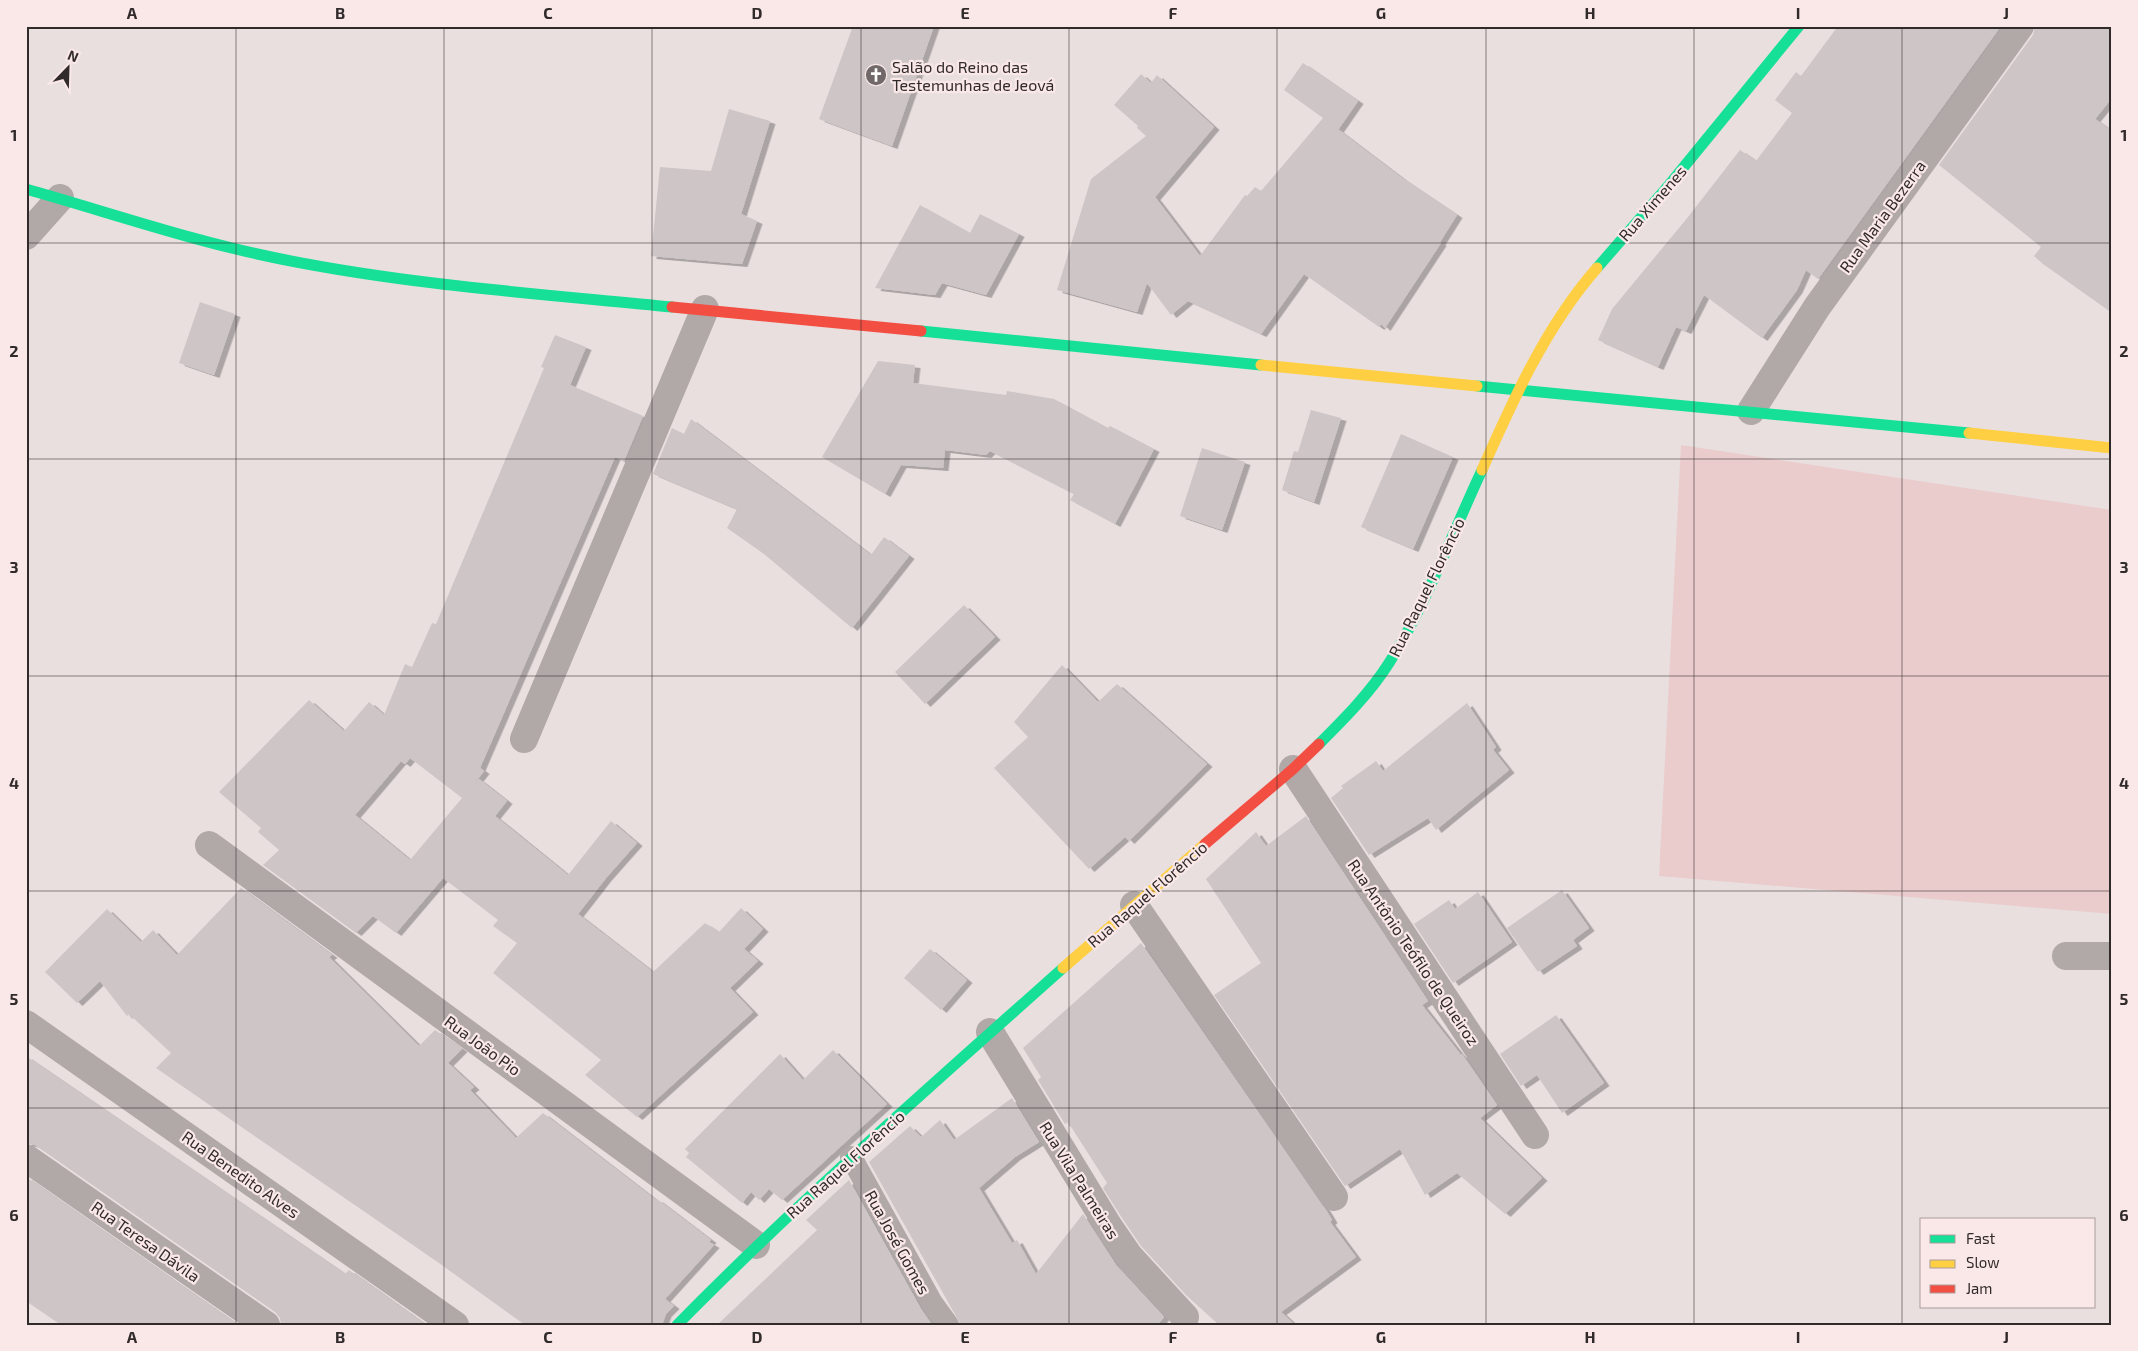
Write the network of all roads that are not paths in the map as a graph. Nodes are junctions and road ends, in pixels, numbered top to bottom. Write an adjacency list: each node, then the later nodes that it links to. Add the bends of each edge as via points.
1 (1799, 26): 7 (main road, Rua Ximenes, via 1584,283)
2 (2020, 26): 8 (street, Rua Maria Bezerra, via 1817,306)
3 (26, 189): 4 (main road)
4 (60, 198): 5 (street); 6 (main road, via 184,235 312,265 444,284)
5 (26, 236)
6 (705, 309): 7 (main road); 10 (street)
7 (1518, 390): 8 (main road); 11 (main road, Rua Raquel Florêncio, via 1410,627 1388,665 1352,711)
8 (1751, 411): 9 (main road)
9 (2112, 448)
10 (524, 739)
11 (1293, 768): 13 (main road, Rua Raquel Florêncio); 18 (street, Rua Antônio Teófilo de Queiroz)
12 (209, 845): 22 (street, Rua João Pio)
13 (1134, 905): 17 (main road, Rua Raquel Florêncio); 21 (street)
14 (2066, 956): 15 (street)
15 (2112, 956)
16 (26, 1024): 25 (street, Rua Benedito Alves)
17 (990, 1032): 19 (main road, Rua Raquel Florêncio); 23 (street, Rua Vila Palmeiras, via 1109,1227)
18 (1535, 1135)
19 (851, 1157): 22 (main road, Rua Raquel Florêncio); 27 (lane, Rua José Gomes, via 932,1303)
20 (26, 1158): 24 (street, Rua Teresa Dávila)
21 (1334, 1197)
22 (756, 1245): 26 (main road, Rua Raquel Florêncio)
23 (1183, 1321)
24 (266, 1325)
25 (456, 1325)
26 (678, 1325)
27 (948, 1325)

